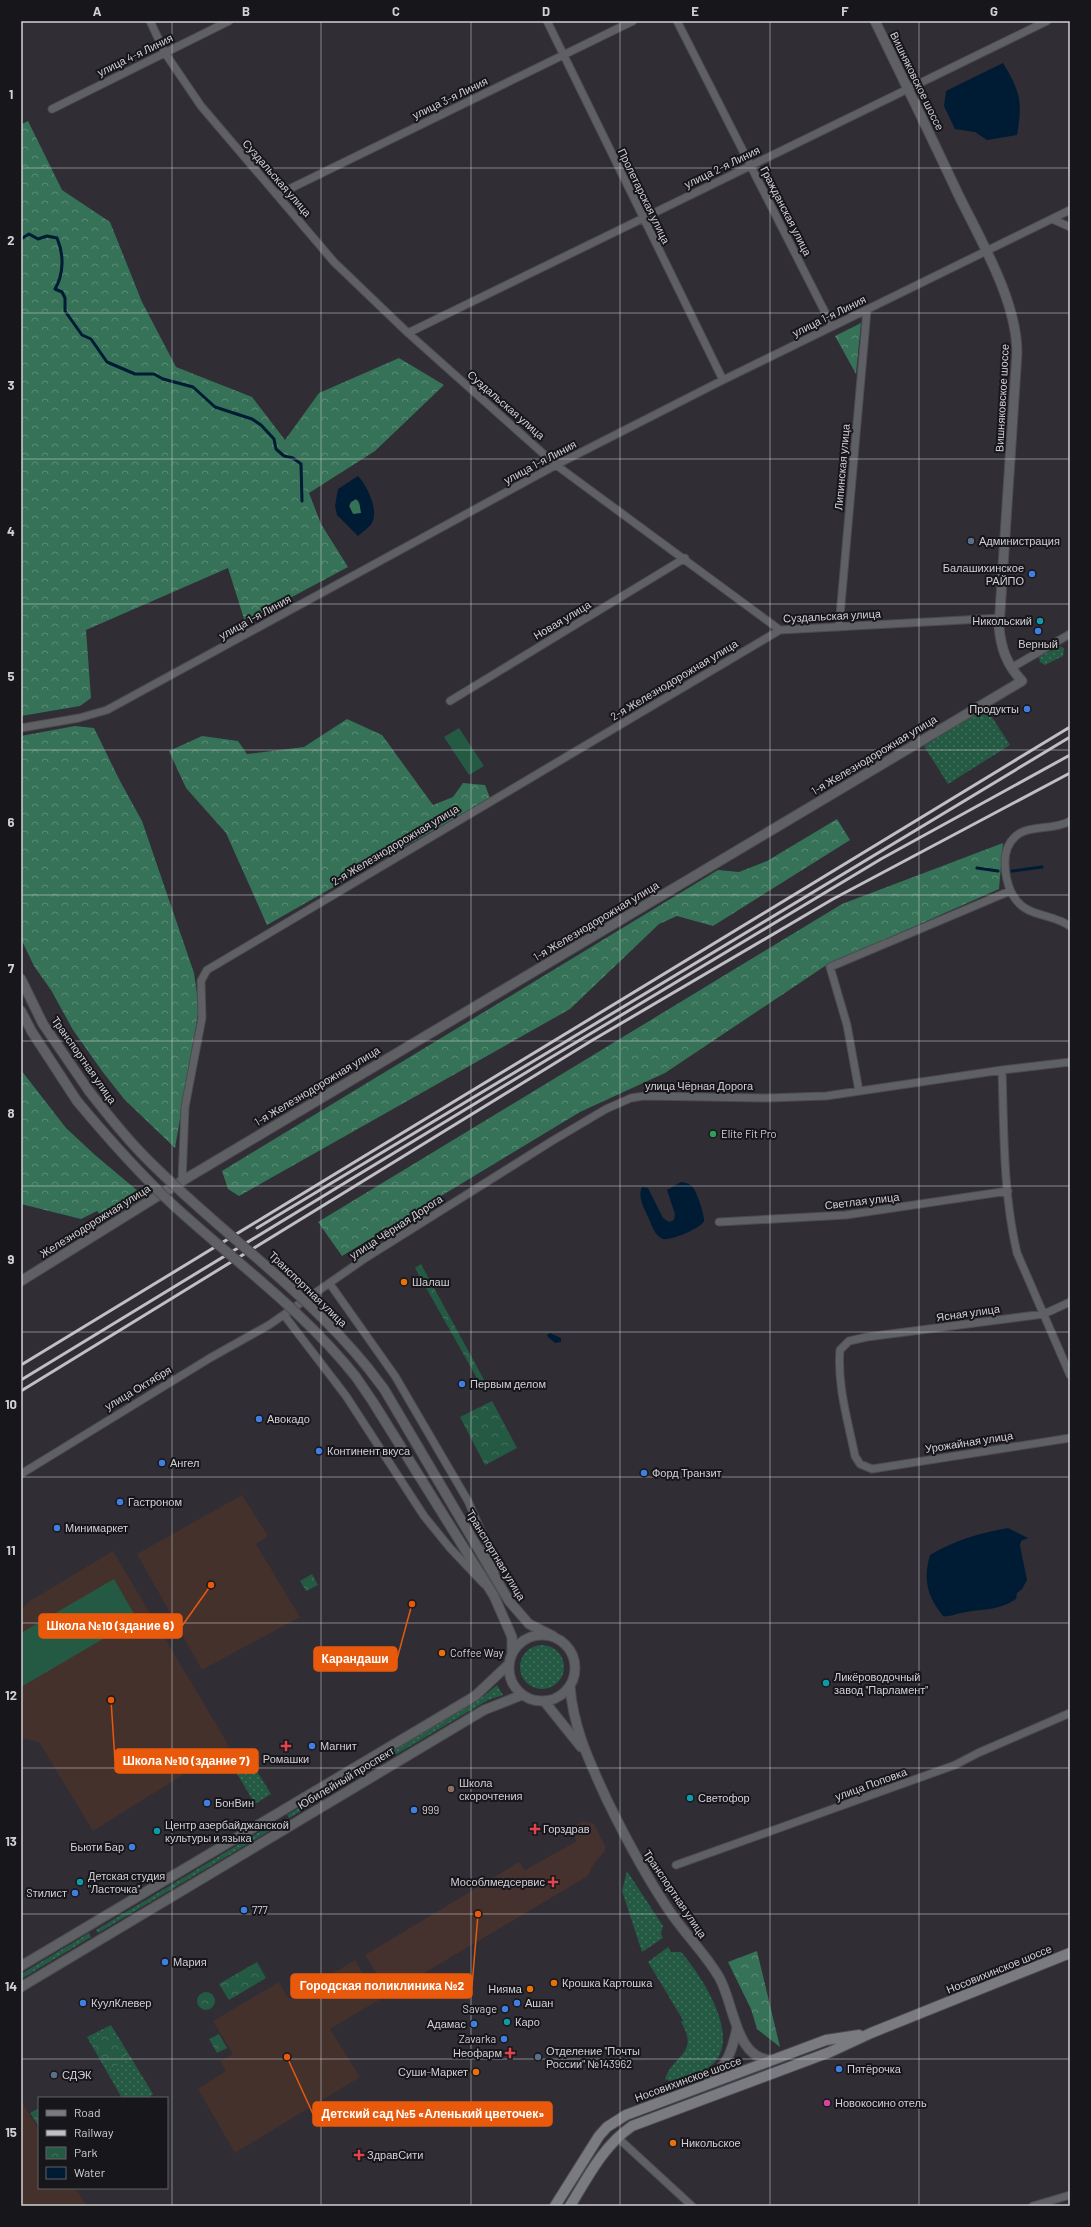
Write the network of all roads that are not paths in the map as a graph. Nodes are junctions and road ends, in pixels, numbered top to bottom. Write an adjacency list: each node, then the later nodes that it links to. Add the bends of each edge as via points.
1 (150, 21): 8 (street, Суздальская улица)
2 (229, 21): 8 (street, улица 4-я Линия)
3 (546, 21): 9 (street, Пролетарская улица)
4 (633, 21): 9 (street, улица 3-я Линия)
5 (677, 21): 12 (street, Гражданская улица)
6 (875, 21): 10 (street, Вишняковское шоссе)
7 (1047, 21): 10 (street, улица 2-я Линия)
8 (165, 53): 11 (street, улица 4-я Линия); 13 (street, Суздальская улица, via 201,106)
9 (563, 55): 13 (street, улица 3-я Линия); 15 (street, Пролетарская улица)
10 (907, 88): 12 (street, улица 2-я Линия); 18 (street, Вишняковское шоссе)
11 (52, 109)
12 (750, 165): 15 (street, улица 2-я Линия); 20 (street, Гражданская улица)
13 (277, 195): 21 (street, Суздальская улица, via 334,262)
14 (1070, 210): 16 (street, улица 1-я Линия)
15 (643, 218): 21 (street, улица 2-я Линия); 22 (street, Пролетарская улица)
16 (1052, 219): 17 (street); 18 (street, улица 1-я Линия)
17 (1070, 228)
18 (986, 251): 19 (street, улица 1-я Линия); 25 (street, Вишняковское шоссе, via 1010,307 1017,340)
19 (867, 310): 20 (street, улица 1-я Линия); 26 (street, Липинская улица)
20 (832, 326): 22 (street, улица 1-я Линия)
21 (408, 334): 23 (street, Суздальская улица)
22 (723, 380): 23 (street, улица 1-я Линия)
23 (556, 465): 24 (street, Суздальская улица); 32 (street, улица 1-я Линия, via 107,710 79,718)
24 (685, 558): 27 (street, Суздальская улица); 31 (street, Новая улица)
25 (1000, 618): 26 (street, Суздальская улица); 29 (street, Вишняковское шоссе, via 1002,647)
26 (839, 627): 27 (street, Суздальская улица)
27 (780, 630): 41 (street, 2-я Железнодорожная улица, via 207,970 201,982 202,1018 185,1107)
28 (1070, 634): 29 (street)
29 (1011, 668): 30 (street, Вишняковское шоссе)
30 (1022, 681): 41 (street, 1-я Железнодорожная улица)
31 (450, 701)
32 (21, 728)
33 (1070, 821): 34 (street, via 1046,829 1021,832 1012,839 1005,855 1005,870)
34 (1010, 891): 35 (street, via 1027,910 1060,919); 40 (street, via 830,967 847,1025)
35 (1070, 926)
36 (21, 979): 53 (street, Транспортная улица, bridge, via 43,1024 116,1125 146,1158 272,1270 331,1327 368,1368 384,1389)
37 (21, 1011): 54 (street, bridge, via 77,1101 136,1169 172,1204 299,1314 356,1377)
38 (1070, 1062): 39 (street, улица Чёрная Дорога)
39 (1002, 1070): 40 (street, улица Чёрная Дорога); 42 (street)
40 (859, 1091): 45 (street, улица Чёрная Дорога, via 826,1096 767,1098 631,1098 606,1109 552,1141 364,1259)
41 (182, 1181): 44 (street, Железнодорожная улица)
42 (1008, 1191): 43 (street, Светлая улица, via 846,1216); 48 (street, via 1012,1234 1017,1253)
43 (719, 1222)
44 (21, 1281)
45 (330, 1284): 47 (street, улица Чёрная Дорога); 53 (street, via 395,1376 468,1501 485,1540)
46 (1070, 1302): 48 (street, Ясная улица)
47 (284, 1314): 52 (street, улица Октября); 54 (street, via 354,1407 424,1516 465,1565)
48 (1044, 1314): 49 (street); 51 (street, Ясная улица, via 849,1341 840,1350 840,1381 855,1456 860,1464)
49 (1070, 1375)
50 (1070, 1438): 51 (street, Урожайная улица)
51 (872, 1469)
52 (21, 1474)
53 (498, 1584): 55 (street, Транспортная улица, via 517,1613 529,1624)
54 (490, 1590): 56 (street, via 512,1637)
55 (553, 1636): 56 (street, via 543,1634 525,1639); 58 (street, via 567,1645 574,1656 576,1670)
56 (512, 1652): 57 (street)
57 (509, 1664): 59 (street, via 511,1681); 65 (street, Юбилейный проспект, via 475,1696)
58 (570, 1686): 60 (street, via 563,1694); 62 (street, Транспортная улица)
59 (522, 1695): 60 (street); 66 (street, Юбилейный проспект, via 484,1710)
60 (544, 1701): 62 (street, Транспортная улица)
61 (1070, 1713): 63 (street, улица Поповка, via 955,1765)
62 (584, 1751): 67 (street, Транспортная улица, via 638,1863 674,1918 719,1977)
63 (676, 1865)
64 (1070, 1953): 68 (main road, Носовихинское шоссе)
65 (21, 1966)
66 (21, 1987)
67 (737, 2027): 69 (street, Транспортная улица, via 753,2054 763,2060); 70 (street, via 730,2057)
68 (871, 2033): 69 (main road, Носовихинское шоссе, via 826,2040); 71 (main road, Носовихинское шоссе, via 830,2052 632,2126)
69 (773, 2060): 70 (main road, Носовихинское шоссе)
70 (707, 2084): 73 (main road, Носовихинское шоссе, via 626,2114 607,2127)
71 (617, 2137): 74 (main road, Носовихинское шоссе, via 607,2147); 75 (street)
72 (1070, 2195): 76 (street)
73 (555, 2206)
74 (570, 2206)
75 (692, 2206)
76 (1033, 2206)

